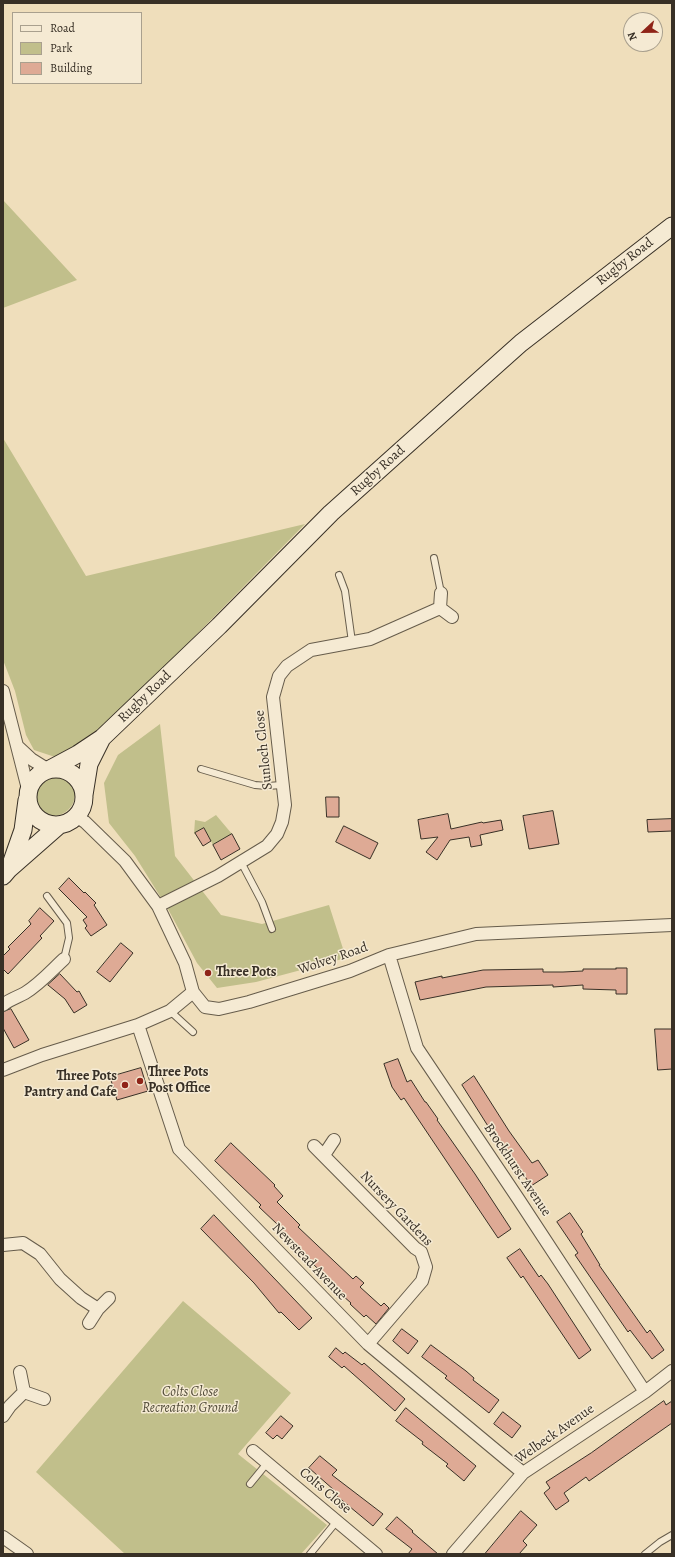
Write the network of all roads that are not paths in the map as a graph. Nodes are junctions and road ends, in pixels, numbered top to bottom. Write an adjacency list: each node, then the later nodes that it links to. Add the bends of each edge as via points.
1 (672, 226): 9 (main road, Rugby Road, via 521,344 450,406 331,513 219,626)
2 (434, 558): 4 (lane)
3 (339, 576): 7 (lane, via 345,591)
4 (441, 593): 5 (street)
5 (440, 608): 6 (street); 7 (street, Sunloch Close, via 377,636)
6 (452, 617)
7 (352, 642): 13 (street, Sunloch Close, via 311,650 287,666 279,676 273,697)
8 (3, 691): 10 (street)
9 (102, 738): 11 (main road, Rugby Road); 14 (main road, Rugby Road, via 89,764)
10 (17, 746): 11 (street, via 30,759); 15 (street)
11 (49, 769): 14 (main road, via 69,772 82,785); 15 (main road, via 35,777)
12 (201, 769): 13 (lane, via 255,785)
13 (282, 785): 18 (street, Sunloch Close, via 285,805 277,834 267,846)
14 (84, 794): 16 (main road, via 83,806)
15 (27, 795): 17 (main road, via 30,810 37,819); 19 (main road, via 23,830)
16 (77, 817): 17 (main road); 21 (street, via 124,860)
17 (58, 826): 19 (main road)
18 (241, 862): 21 (street, Sunloch Close); 23 (lane, via 262,902)
19 (6, 873)
20 (47, 896): 25 (lane, via 67,923 69,938)
21 (158, 906): 26 (street, via 185,963)
22 (672, 925): 24 (street, Wolvey Road, via 476,934)
23 (272, 929)
24 (388, 955): 26 (street, Wolvey Road, via 350,971 219,1009 205,1007); 43 (street, Brockhurst Avenue, via 417,1048)
25 (64, 959): 27 (street, via 25,993)
26 (193, 992): 28 (street)
27 (3, 1005)
28 (170, 1011): 29 (street); 30 (lane)
29 (138, 1025): 31 (street); 39 (street, Newstead Avenue, via 179,1149)
30 (193, 1032)
31 (3, 1070)
32 (334, 1140): 34 (street)
33 (314, 1146): 34 (street, Nursery Gardens)
34 (324, 1155): 39 (street, Nursery Gardens, via 421,1252 426,1267 422,1281)
35 (3, 1245): 37 (street, via 23,1243 40,1254 60,1279)
36 (109, 1298): 37 (street)
37 (98, 1309): 38 (street)
38 (89, 1323)
39 (368, 1344): 48 (street, Newstead Avenue)
40 (20, 1372): 42 (street)
41 (672, 1372): 43 (street, Welbeck Avenue)
42 (24, 1392): 44 (street); 45 (street)
43 (645, 1392): 48 (street, Welbeck Avenue)
44 (44, 1399)
45 (3, 1416)
46 (253, 1452): 47 (street, Colts Close)
47 (268, 1462): 49 (lane); 50 (street, Colts Close)
48 (523, 1473): 56 (street, Welbeck Avenue)
49 (250, 1484)
50 (337, 1521): 54 (lane); 55 (street, Colts Close)
51 (672, 1535): 57 (lane)
52 (3, 1536): 53 (street)
53 (28, 1554)
54 (310, 1554)
55 (376, 1554)
56 (453, 1554)
57 (646, 1554)

